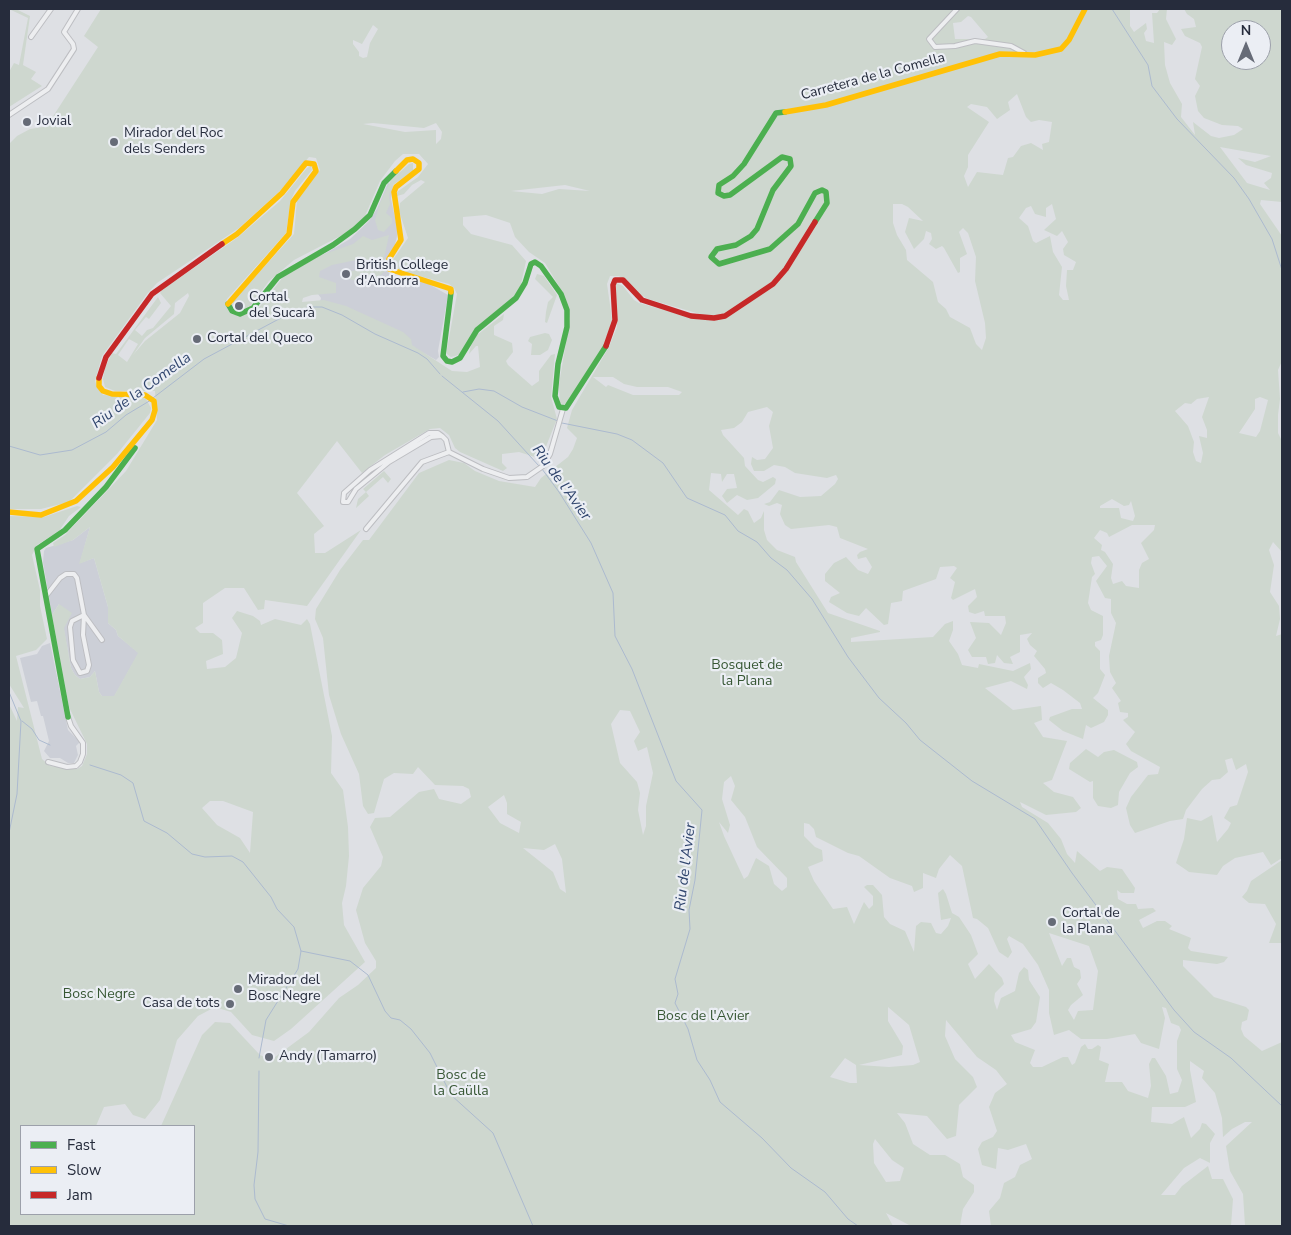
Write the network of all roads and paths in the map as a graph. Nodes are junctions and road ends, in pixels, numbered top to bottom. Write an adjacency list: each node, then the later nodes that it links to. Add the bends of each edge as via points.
1 (51, 9): 5 (street)
2 (78, 9): 7 (street, via 64,32 74,49 48,89)
3 (957, 9): 6 (street, via 929,39 935,47 975,40 1011,46)
4 (1085, 9): 6 (main road, via 1061,49)
5 (31, 37)
6 (1026, 55): 8 (main road, Carretera de la Comella, via 1000,54 826,105 776,113 744,164 719,185 718,193 730,196 782,157 790,159 790,166 773,190 751,236 736,245 717,249 711,257 720,264 770,249 798,224 816,192 822,190 826,192 827,203 786,269 756,296 725,316 714,318 691,316 642,300 624,280 615,280 612,285 614,324 609,340 569,406)
7 (9, 114)
8 (563, 409): 10 (main road, via 556,404 555,396 567,310 561,294 541,266 535,262 530,264 516,298 477,330 460,358 452,362 443,356 443,350 452,289 389,269 389,259 401,240 394,192 419,169 419,163 413,159 407,160 384,184 370,215 355,229 278,276 253,308 240,314 232,311 228,304 231,298 289,234 293,202 316,171 314,164 308,162 282,193 237,234 152,294 106,357 99,377 103,391 145,395 154,401 152,420); 11 (street, via 550,454 538,471 527,477 497,475)
9 (442, 436): 9 (street, via 429,433 385,458 342,495 343,502 348,502 356,488 388,462 431,437); 11 (street)
10 (136, 442): 12 (main road, via 76,501 41,515); 14 (main road, via 106,487 65,530 37,549)
11 (449, 452): 13 (street, via 422,462)
12 (9, 512)
13 (366, 529)
14 (45, 598): 15 (street, via 60,578 74,574 78,578); 17 (main road)
15 (84, 615): 15 (street, via 83,635 88,665 87,671 80,673 73,660 70,627); 16 (street)
16 (102, 640)
17 (68, 717): 18 (street, via 83,743 80,762 67,767)
18 (48, 762)

